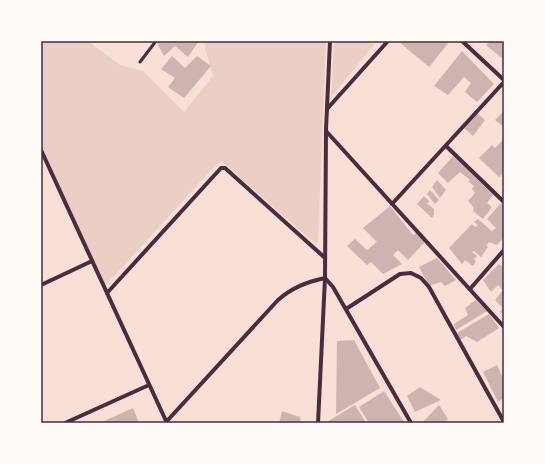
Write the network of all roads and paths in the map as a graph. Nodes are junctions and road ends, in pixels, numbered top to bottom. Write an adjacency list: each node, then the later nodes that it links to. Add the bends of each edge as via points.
1 (156, 41): 5 (lane)
2 (330, 41): 7 (street)
3 (388, 41): 7 (street)
4 (462, 41): 6 (street)
5 (140, 62)
6 (504, 81): 9 (street)
7 (327, 109): 8 (street)
8 (326, 130): 12 (street); 14 (street)
9 (446, 146): 11 (street); 12 (street)
10 (41, 150): 15 (street)
11 (504, 202)
12 (392, 204): 18 (street)
13 (504, 250): 18 (street)
14 (324, 257): 16 (street); 19 (street, via 222,167)
15 (92, 262): 17 (street); 19 (street)
16 (325, 278): 20 (street); 23 (street, via 306,282 289,290 278,300); 26 (street)
17 (41, 285)
18 (470, 289): 21 (street)
19 (107, 293): 22 (street)
20 (346, 309): 24 (street, via 400,274 411,273 421,278 429,287); 27 (street)
21 (504, 327)
22 (149, 385): 23 (street); 25 (street)
23 (167, 422)
24 (504, 422)
25 (65, 423)
26 (318, 423)
27 (411, 423)

